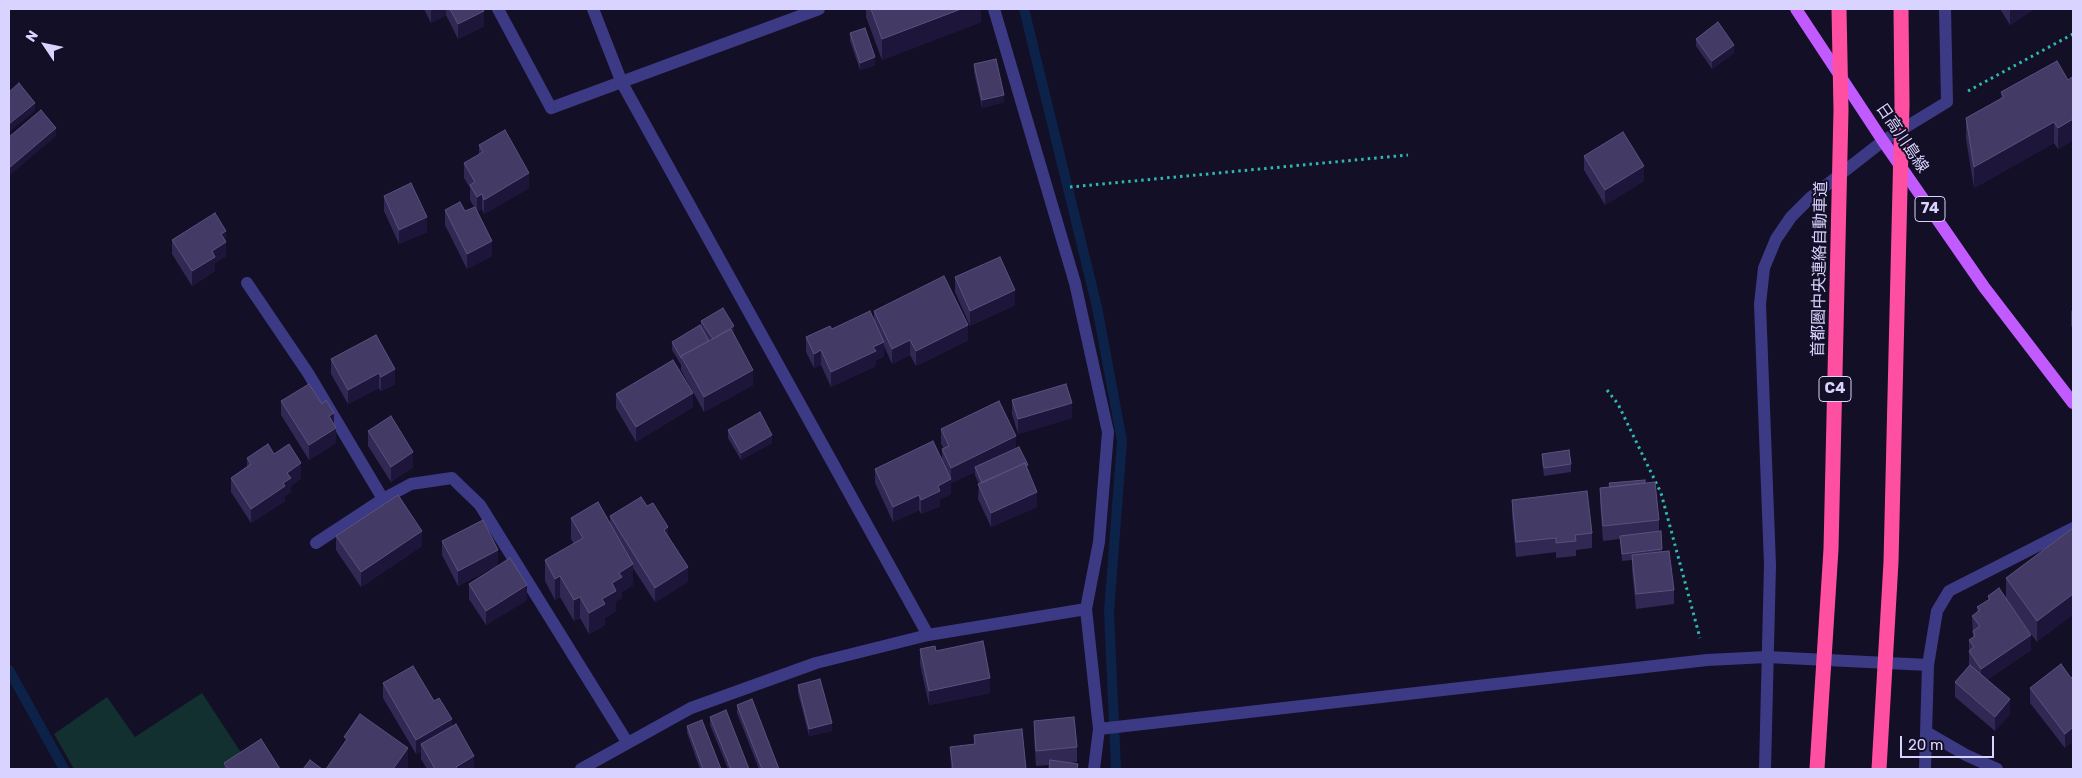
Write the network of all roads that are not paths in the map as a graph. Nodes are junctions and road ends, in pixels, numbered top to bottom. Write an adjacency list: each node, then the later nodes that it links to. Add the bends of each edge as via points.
1 (498, 9): 9 (street, via 551,108)
2 (593, 9): 9 (street)
3 (819, 9): 9 (street)
4 (994, 9): 16 (street, via 1075,283 1108,432 1099,542)
5 (1796, 9): 10 (main road, 日高川島線 / 74)
6 (1839, 9): 26 (highway, 首都圏中央連絡自動車道 / C4, bridge, via 1841,110 1831,549)
7 (1901, 9): 27 (highway, bridge, via 1902,105 1891,562)
8 (1945, 9): 10 (street, via 1947,102)
9 (622, 83): 17 (street)
10 (1883, 141): 12 (main road, 日高川島線 / 74, via 1984,287); 18 (street, via 1810,198 1791,217 1776,239 1764,268 1760,304 1770,565)
11 (247, 283): 13 (street, via 308,373)
12 (2073, 403)
13 (383, 499): 15 (street); 22 (street, via 411,484 452,478 480,505)
14 (2073, 528): 19 (street, via 1949,591 1937,611)
15 (316, 543)
16 (1086, 608): 17 (street); 20 (street)
17 (928, 635): 22 (street, via 816,663 708,701)
18 (1767, 657): 19 (street); 20 (street, via 1707,660); 25 (street)
19 (1928, 665): 21 (street)
20 (1098, 729): 24 (street)
21 (1926, 732): 28 (street); 29 (street)
22 (627, 742): 23 (street)
23 (581, 769)
24 (1094, 769)
25 (1765, 769)
26 (1817, 769)
27 (1879, 769)
28 (1925, 769)
29 (1997, 769)

